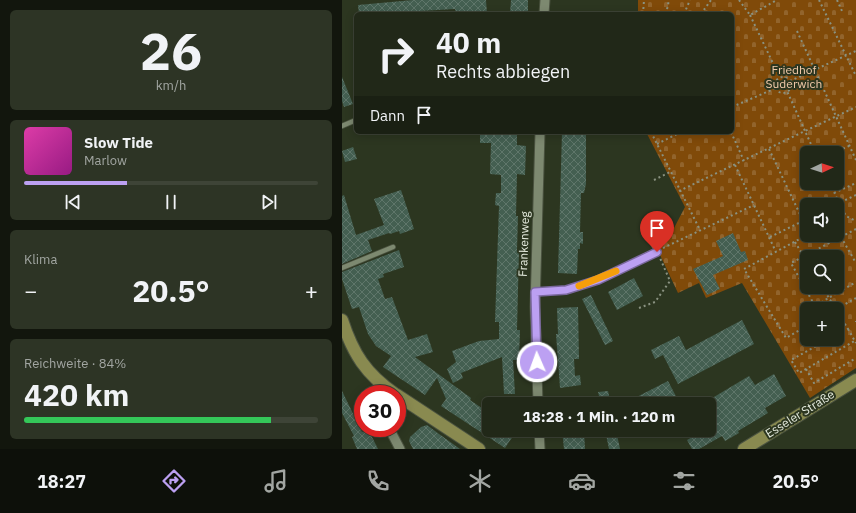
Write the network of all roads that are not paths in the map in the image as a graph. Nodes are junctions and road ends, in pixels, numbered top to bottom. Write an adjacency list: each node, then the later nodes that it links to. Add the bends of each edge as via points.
1 (544, 0): 2 (street)
2 (544, 12)
3 (342, 120): 5 (lane)
4 (354, 121): 5 (lane)
5 (343, 126)
6 (540, 134): 10 (street, Frankenweg)
7 (650, 238): 10 (lane, via 657,252 598,280 566,290)
8 (393, 247): 9 (lane)
9 (342, 268)
10 (535, 292): 14 (street, Frankenweg)
11 (342, 320): 13 (main road, via 353,351)
12 (856, 380): 21 (main road, Esseler Straße)
13 (376, 385)
14 (538, 397)
15 (406, 402): 19 (main road)
16 (394, 437): 18 (street)
17 (539, 437): 20 (street)
18 (400, 449)
19 (479, 449)
20 (540, 449)
21 (744, 449)

